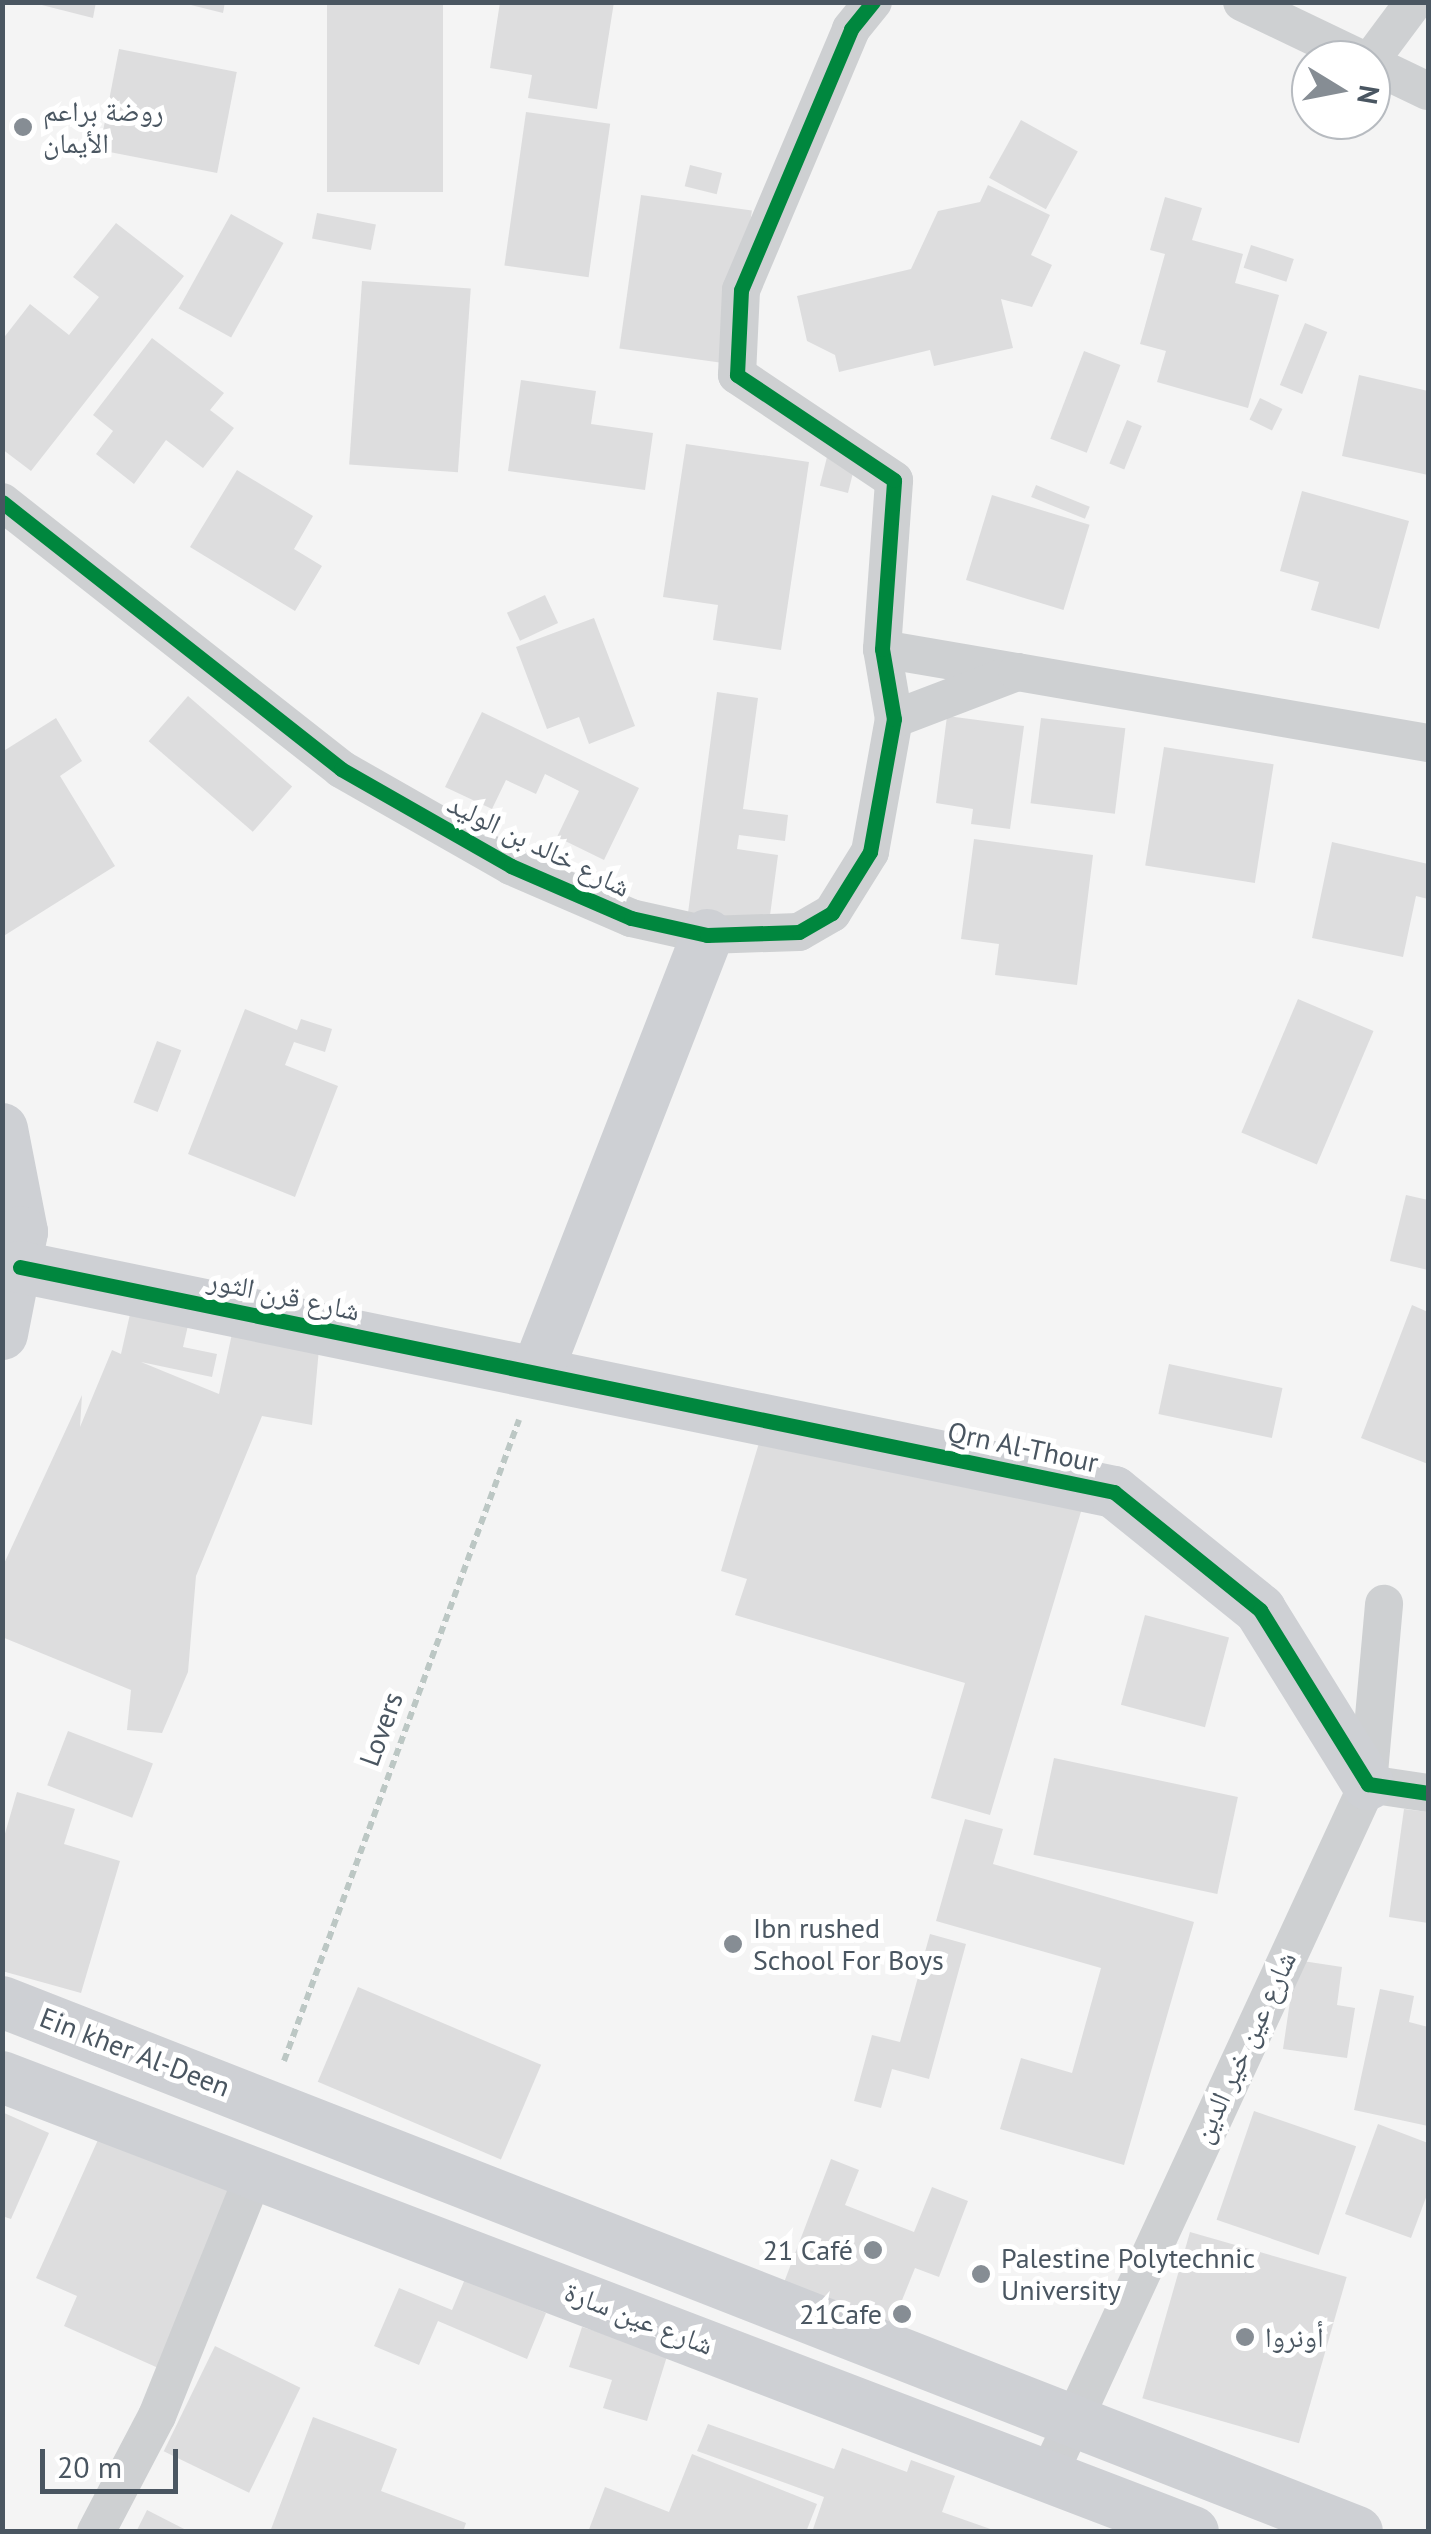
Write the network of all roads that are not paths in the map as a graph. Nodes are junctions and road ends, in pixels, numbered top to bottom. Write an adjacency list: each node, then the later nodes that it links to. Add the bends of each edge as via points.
1 (873, 2): 9 (street, شارع خالد بن الوليد, via 851,28 741,290 737,375 894,480)
2 (1242, 2): 4 (street)
3 (1414, 2): 5 (street)
4 (1333, 40)
5 (1386, 40)
6 (1391, 68): 7 (street)
7 (1428, 91)
8 (2, 502): 13 (street, شارع خالد بن الوليد, via 341,769 511,866 631,918)
9 (882, 649): 10 (street); 11 (street, شارع خالد بن الوليد)
10 (1017, 672): 11 (street); 12 (street)
11 (894, 719): 13 (street, شارع خالد بن الوليد, via 870,852 832,912 799,932)
12 (1428, 744)
13 (707, 935): 17 (main road)
14 (2, 1129): 15 (main road, via 20,1192)
15 (20, 1267): 16 (main road); 17 (main road, شارع قرن الثور)
16 (2, 1334)
17 (537, 1372): 19 (main road, Qrn Al-Thour, via 1114,1492 1260,1610)
18 (1384, 1604): 19 (street, شارع عين خير الدين)
19 (1368, 1784): 20 (street); 24 (street, شارع عين خير الدين)
20 (1428, 1792)
21 (2, 2002): 24 (main road, Ein kher Al-Deen)
22 (2, 2077): 23 (main road, شارع عين سارة)
23 (256, 2170): 25 (main road, شارع عين سارة); 26 (street, via 157,2416)
24 (1066, 2423): 25 (street, شارع عين خير الدين); 28 (main road)
25 (1048, 2476): 27 (main road, شارع عين سارة)
26 (96, 2532)
27 (1193, 2532)
28 (1356, 2532)

